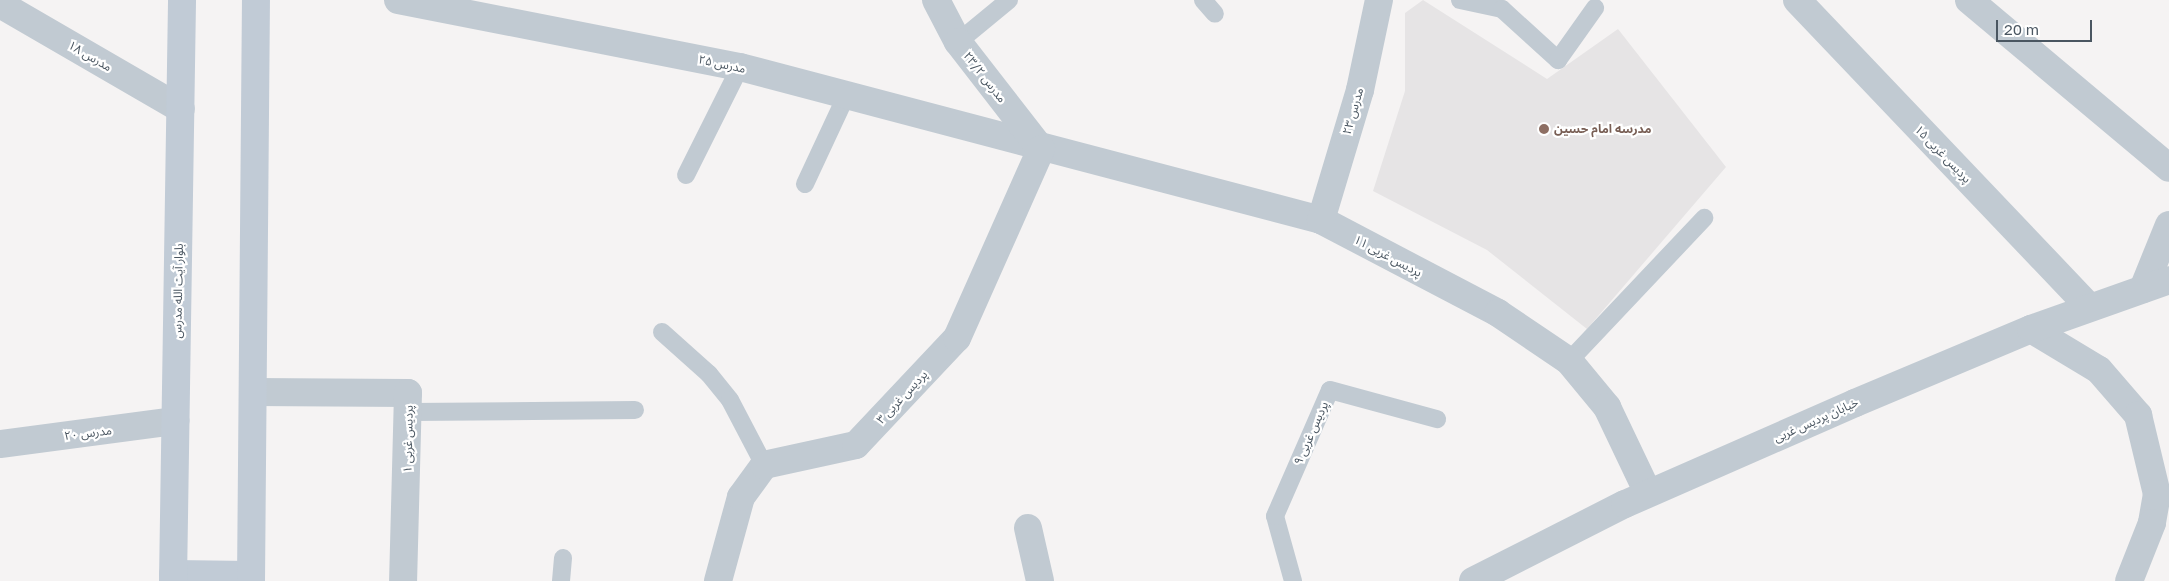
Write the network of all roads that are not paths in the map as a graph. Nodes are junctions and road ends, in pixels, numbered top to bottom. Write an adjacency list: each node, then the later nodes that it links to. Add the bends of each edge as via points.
1 (182, 0): 17 (main road, بلوار آیت الله مدرس)
2 (256, 0): 31 (main road)
3 (398, 0): 15 (street, مدرس ۲۵)
4 (936, 0): 14 (street, مدرس ۲۳/۲)
5 (1009, 0): 14 (lane)
6 (1203, 0): 13 (lane)
7 (1379, 0): 23 (street, مدرس ۲۳, via 1360,90)
8 (1460, 0): 12 (lane, via 1502,9 1558,60)
9 (1797, 0): 27 (street, پردیس غربی ۱۵)
10 (1969, 0): 19 (street)
11 (0, 4): 17 (street, مدرس ۱۸)
12 (1595, 8)
13 (1215, 14)
14 (958, 42): 18 (street, مدرس ۲۳/۲)
15 (740, 67): 16 (street, مدرس ۲۵); 20 (lane)
16 (847, 94): 18 (street, مدرس ۲۵); 21 (lane)
17 (181, 109): 35 (main road, بلوار آیت الله مدرس)
18 (1041, 149): 23 (street, پردیس غربی ۱۱); 37 (street, پردیس غربی ۳, via 957,338 856,445)
19 (2169, 168)
20 (686, 175)
21 (805, 184)
22 (1704, 218): 30 (lane)
23 (1321, 220): 30 (street, پردیس غربی ۱۱, via 1498,313)
24 (2169, 225): 26 (street)
25 (2169, 280): 26 (street, خیابان پردیس غربی)
26 (2143, 289): 27 (street, خیابان پردیس غربی)
27 (2089, 307): 28 (street, خیابان پردیس غربی)
28 (2031, 329): 38 (street, خیابان پردیس غربی); 49 (street, via 2099,370 2138,415 2157,494 2152,523)
29 (662, 332): 37 (lane, via 709,374 730,400)
30 (1569, 361): 38 (street, پردیس غربی ۱۱, via 1607,406)
31 (253, 392): 33 (street, پردیس غربی ۱, via 408,392); 42 (main road)
32 (635, 410): 33 (lane)
33 (410, 412): 43 (street, پردیس غربی ۱)
34 (1437, 419): 47 (lane, پردیس غربی ۹, via 1330,390 1275,516)
35 (175, 422): 36 (street, مدرس ۲۰); 41 (main road, بلوار آیت الله مدرس)
36 (0, 444)
37 (764, 465): 45 (street, via 741,497)
38 (1648, 493): 48 (street, خیابان پردیس غربی)
39 (1028, 528): 46 (street)
40 (563, 558): 44 (lane)
41 (173, 577): 42 (main road)
42 (251, 578)
43 (402, 581)
44 (561, 581)
45 (718, 581)
46 (1040, 581)
47 (1293, 581)
48 (1473, 581)
49 (2130, 581)

